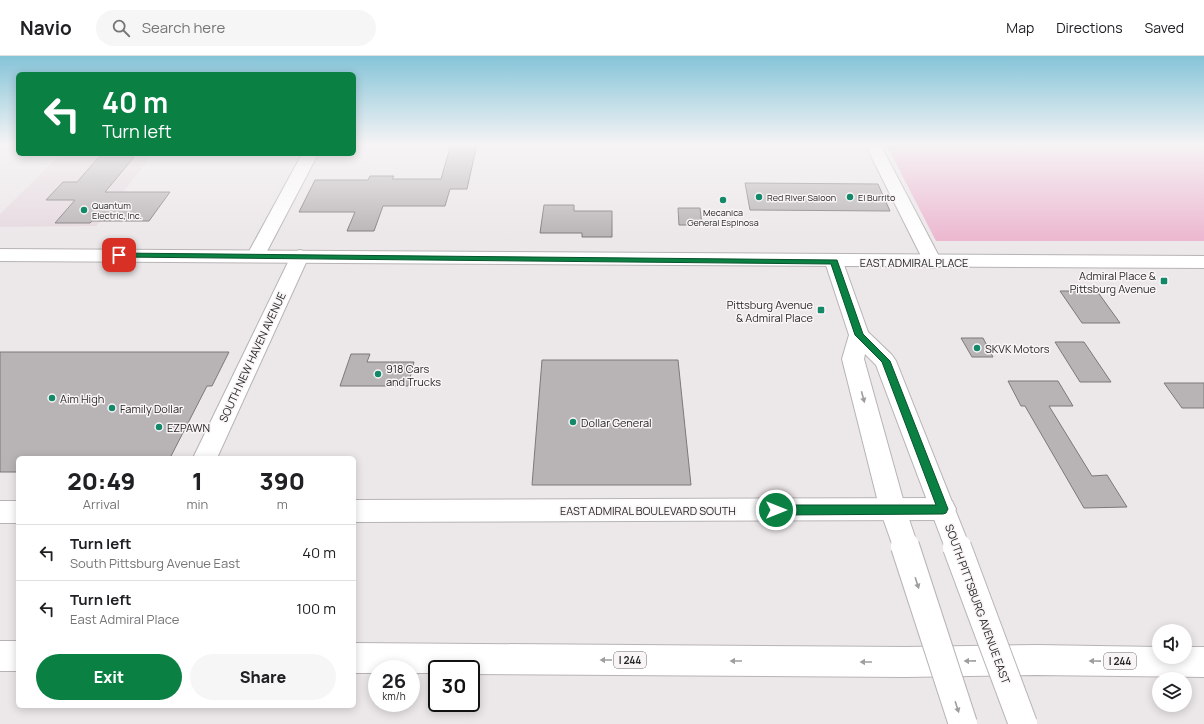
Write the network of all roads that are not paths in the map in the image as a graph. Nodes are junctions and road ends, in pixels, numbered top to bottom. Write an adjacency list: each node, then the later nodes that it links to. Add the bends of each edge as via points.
1 (299, 175): 4 (main road)
2 (888, 175): 7 (main road)
3 (0, 255): 4 (main road, EAST ADMIRAL PLACE)
4 (256, 255): 5 (main road, EAST ADMIRAL PLACE)
5 (300, 256): 6 (main road, EAST ADMIRAL PLACE); 10 (main road, SOUTH NEW HAVEN AVENUE)
6 (834, 262): 7 (main road, EAST ADMIRAL PLACE); 9 (main road, SOUTH PITTSBURG AVENUE EAST)
7 (933, 262): 8 (main road, EAST ADMIRAL PLACE)
8 (1204, 262)
9 (859, 335): 11 (main road, SOUTH PITTSBURG AVENUE EAST, via 885,361); 12 (main road, one-way to 12, via 853,359)
10 (206, 456)
11 (943, 509): 12 (main road, EAST ADMIRAL BOULEVARD SOUTH); 21 (main road, SOUTH PITTSBURG AVENUE EAST, bridge)
12 (892, 510): 13 (main road, EAST ADMIRAL BOULEVARD SOUTH); 20 (main road, one-way to 20, bridge)
13 (356, 511)
14 (0, 512): 15 (main road)
15 (16, 512)
16 (0, 656): 17 (main road)
17 (16, 656)
18 (356, 658): 19 (main road, I 244, one-way to 18)
19 (1204, 662)
20 (962, 724)
21 (1023, 724)

